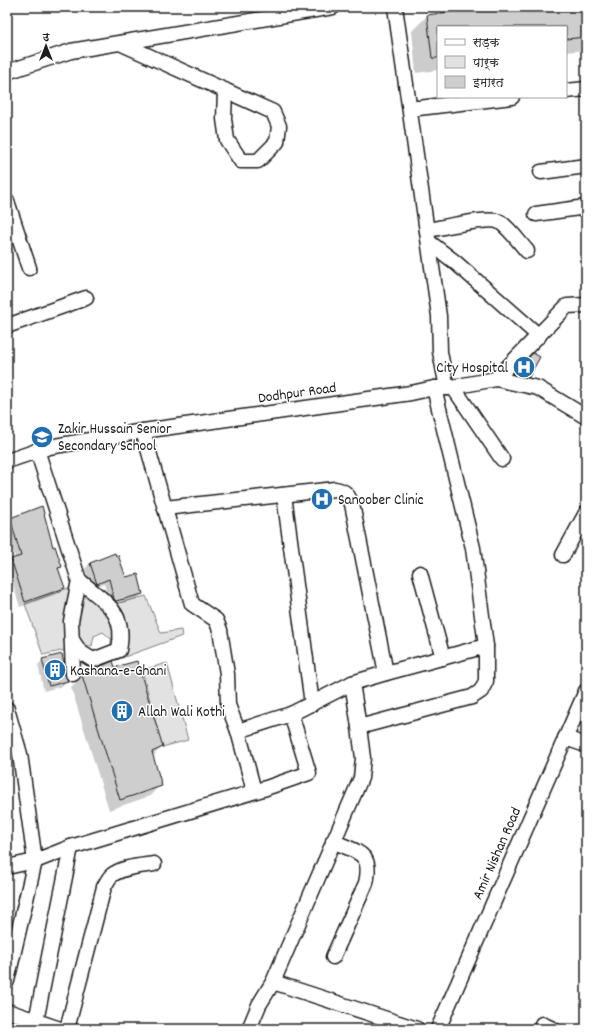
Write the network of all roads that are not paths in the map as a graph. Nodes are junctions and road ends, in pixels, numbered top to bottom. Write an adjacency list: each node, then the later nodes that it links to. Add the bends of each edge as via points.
1 (334, 7): 3 (street)
2 (395, 7): 9 (street)
3 (120, 43): 4 (street, via 71,51); 6 (street)
4 (7, 72)
5 (586, 89): 7 (street)
6 (224, 90): 6 (street, via 273,112 279,126 277,142 258,161 241,161 227,140)
7 (567, 91)
8 (504, 98): 9 (street)
9 (410, 109): 15 (street)
10 (586, 166): 11 (street)
11 (541, 172)
12 (7, 201): 17 (street)
13 (586, 207): 14 (street)
14 (536, 214)
15 (428, 236): 16 (street, via 480,221 498,221); 21 (street); 23 (street, via 439,316)
16 (527, 251)
17 (30, 268)
18 (86, 298): 20 (street)
19 (586, 304): 21 (street, via 567,306)
20 (7, 326)
21 (539, 336): 22 (street)
22 (496, 379): 23 (street, Dodhpur Road); 24 (street, Dodhpur Road, via 538,388)
23 (445, 388): 25 (street, Dodhpur Road); 27 (street); 36 (street, via 473,548)
24 (586, 417)
25 (143, 431): 26 (street, Dodhpur Road); 30 (street)
26 (37, 450): 28 (street, Dodhpur Road); 34 (street)
27 (502, 459)
28 (7, 461)
29 (284, 495): 30 (street); 38 (street, via 335,489 347,494 352,504); 42 (street)
30 (165, 508): 46 (street, via 192,604 216,620 220,630 227,674 228,705)
31 (586, 513): 32 (street)
32 (563, 555)
33 (420, 573): 37 (street)
34 (79, 580): 35 (street, via 71,621); 35 (street, via 113,610 118,618 121,641 119,650 93,660 80,652)
35 (72, 640): 39 (street)
36 (486, 646): 37 (street); 45 (street, via 486,681 480,691 472,697)
37 (443, 658): 38 (street)
38 (386, 673): 40 (street)
39 (73, 674)
40 (352, 683): 42 (street); 45 (street)
41 (586, 691): 47 (street, Amir Nishan Road)
42 (312, 704): 44 (street)
43 (7, 708): 52 (street, via 20,754)
44 (291, 714): 46 (street); 49 (street, via 309,773)
45 (360, 728): 50 (street, via 363,758 361,778)
46 (238, 731): 49 (street)
47 (565, 738): 48 (street); 64 (street, Amir Nishan Road)
48 (586, 745)
49 (254, 791): 51 (street)
50 (333, 841): 55 (street, via 361,854 366,860 368,871 366,883); 57 (street)
51 (71, 847): 52 (street); 59 (street)
52 (35, 861): 54 (street); 56 (street)
53 (154, 864): 61 (street, via 117,872 110,876 104,887)
54 (7, 867)
55 (333, 957)
56 (7, 981)
57 (273, 982): 62 (street); 63 (street)
58 (7, 1011): 59 (street)
59 (36, 1021): 60 (street)
60 (60, 1029)
61 (66, 1029)
62 (248, 1029)
63 (417, 1029)
64 (438, 1029)

